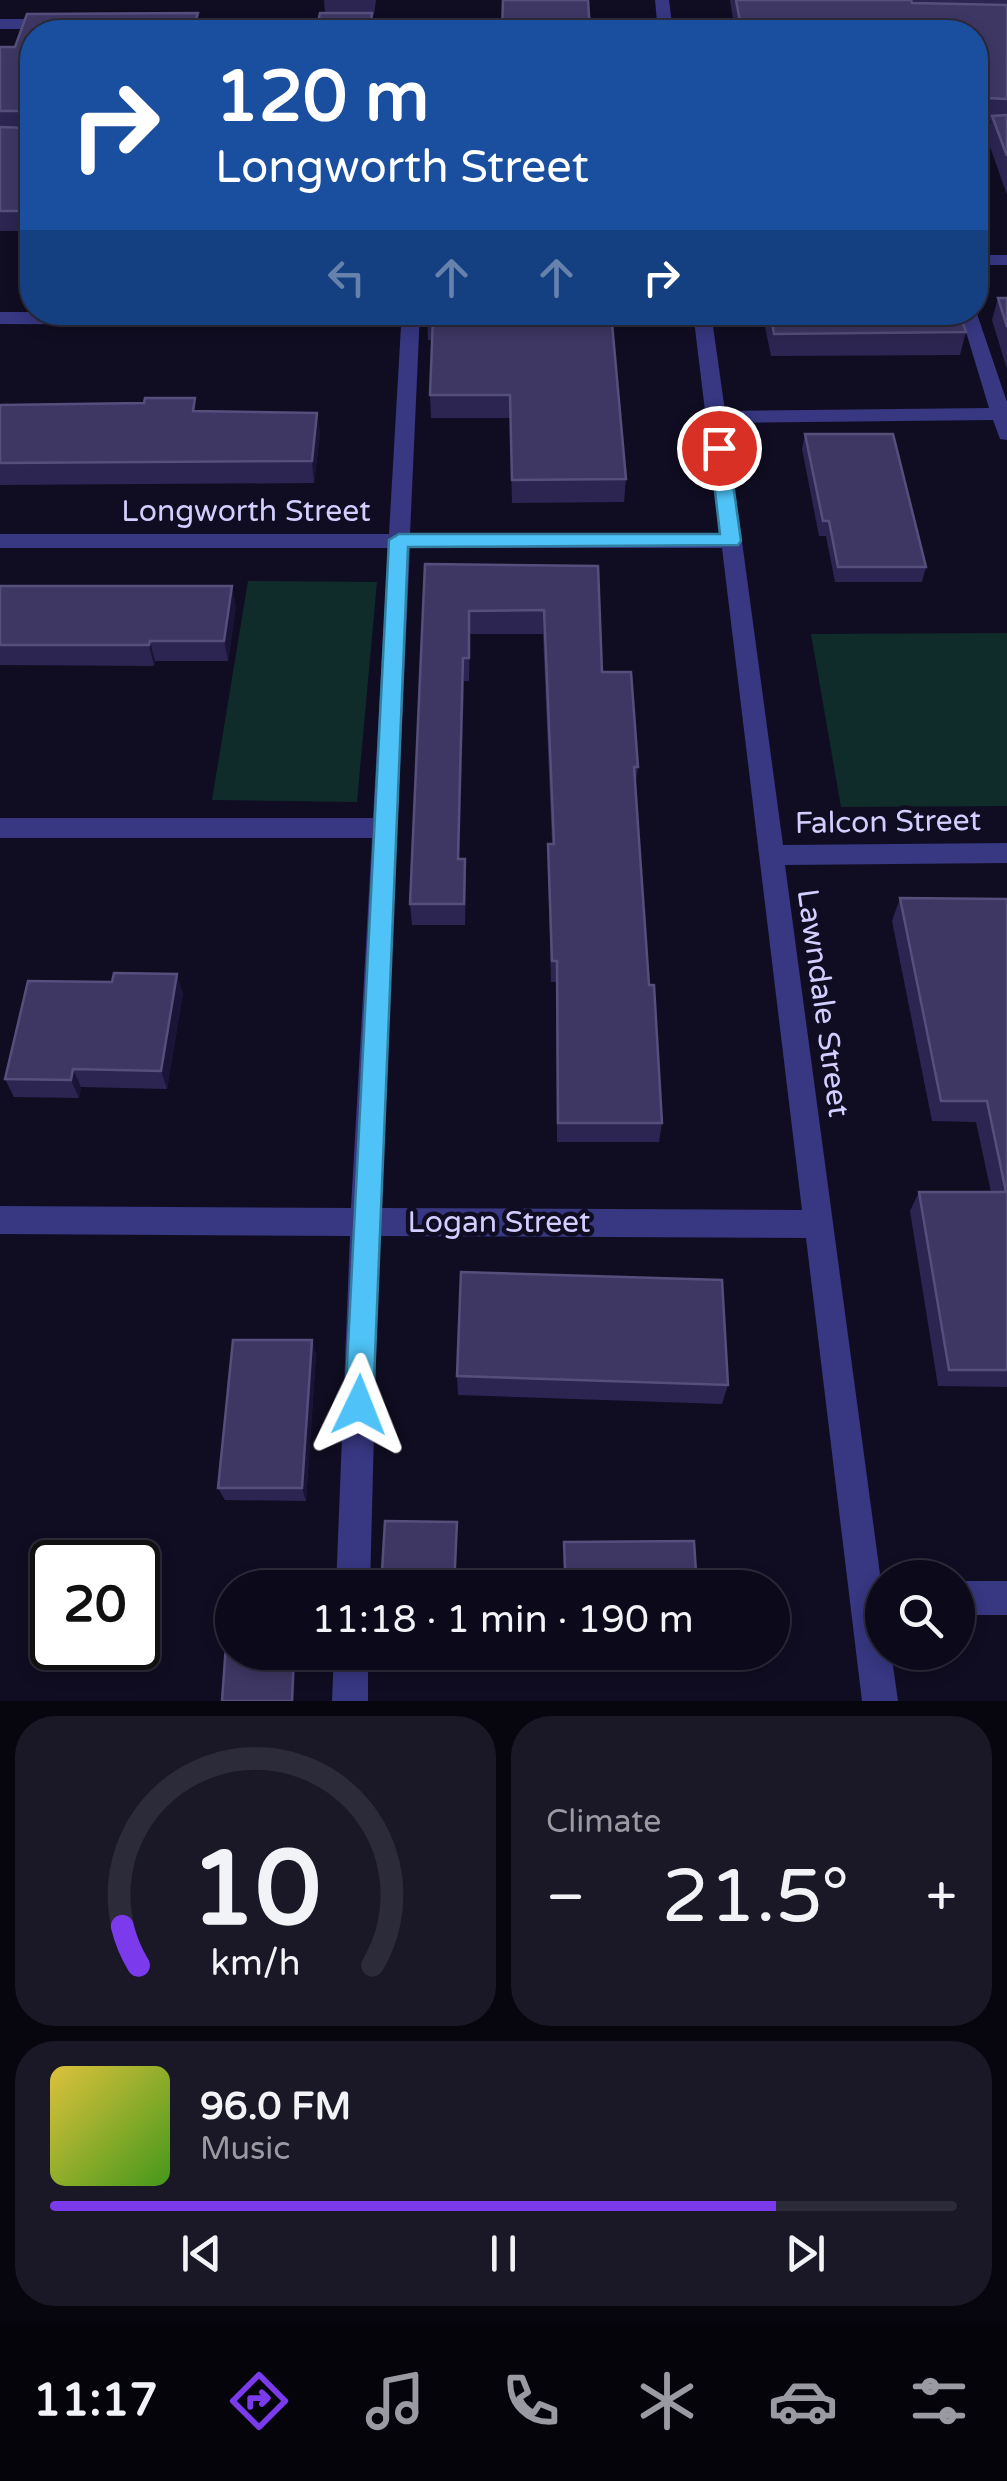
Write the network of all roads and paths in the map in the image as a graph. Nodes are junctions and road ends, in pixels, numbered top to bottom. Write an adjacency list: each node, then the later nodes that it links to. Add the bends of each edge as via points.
1 (411, 325): 7 (street)
2 (704, 325): 4 (street, Lawndale Street)
3 (973, 325): 5 (street)
4 (715, 417): 5 (street); 8 (street, Lawndale Street)
5 (1005, 421)
6 (0, 540): 7 (street, Longworth Street)
7 (399, 540): 8 (street, Longworth Street); 10 (street)
8 (731, 541): 12 (street, Lawndale Street)
9 (0, 828): 10 (street)
10 (384, 828): 14 (street)
11 (1007, 853): 12 (street, Falcon Street)
12 (770, 855): 15 (street, Lawndale Street)
13 (0, 1220): 14 (street, Logan Street)
14 (365, 1222): 15 (street, Logan Street); 17 (street)
15 (819, 1224): 16 (street, Lawndale Street)
16 (868, 1560)
17 (354, 1570)
18 (975, 1598): 19 (street)
19 (1007, 1598)
20 (351, 1670): 22 (street)
21 (878, 1670): 23 (street, Lawndale Street)
22 (350, 1701)
23 (880, 1701)

